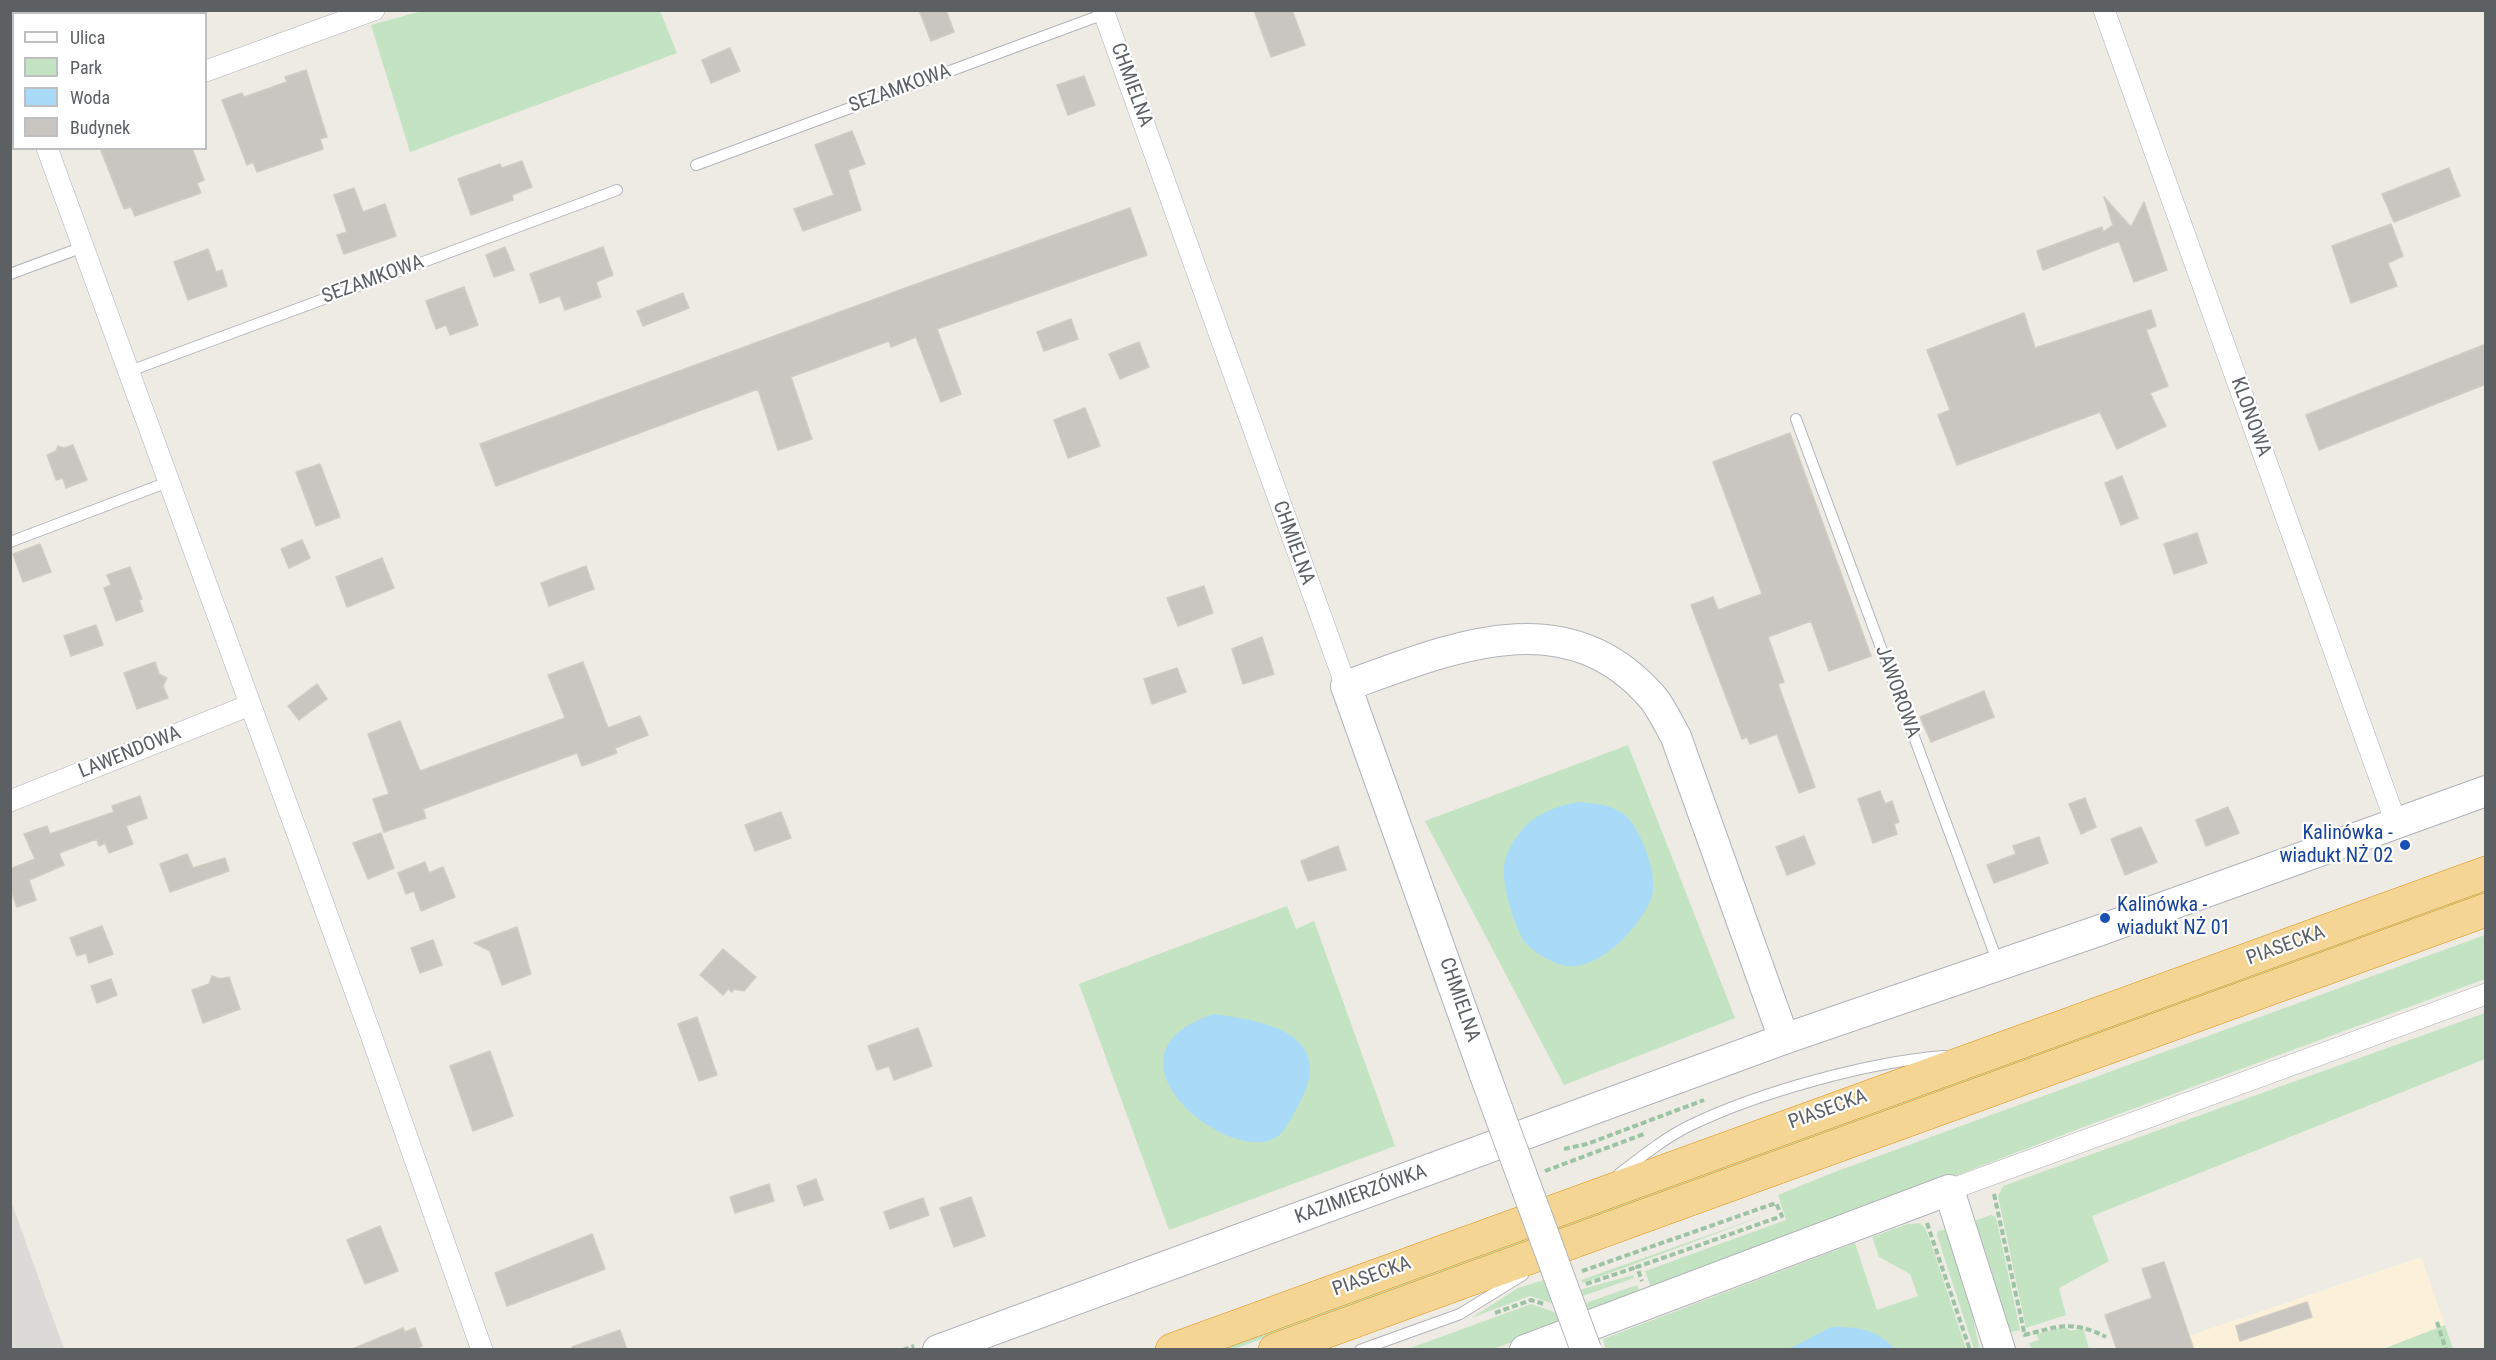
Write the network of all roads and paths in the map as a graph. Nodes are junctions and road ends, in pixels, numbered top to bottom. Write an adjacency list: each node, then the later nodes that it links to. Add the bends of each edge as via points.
1 (374, 10): 4 (street)
2 (2104, 10): 18 (street, KLONOWA)
3 (1104, 12): 6 (lane, SEZAMKOWA); 14 (street, CHMIELNA)
4 (207, 71)
5 (48, 150): 8 (street)
6 (696, 165)
7 (617, 190): 10 (lane, SEZAMKOWA)
8 (83, 247): 9 (lane); 10 (street)
9 (10, 274)
10 (130, 371): 12 (street)
11 (1796, 419): 21 (lane, JAWOROWA)
12 (168, 482): 13 (lane); 15 (street)
13 (10, 542)
14 (1346, 686): 23 (street, via 1495,639 1533,637 1566,642 1617,664 1654,699 1676,737); 42 (street, CHMIELNA, bridge)
15 (250, 705): 17 (street, LAWENDOWA); 36 (street)
16 (2486, 791): 18 (street, KAZIMIERZÓWKA)
17 (10, 801)
18 (2396, 823): 21 (street, KAZIMIERZÓWKA)
19 (2486, 873): 38 (highway, PIASECKA)
20 (2486, 910): 29 (highway, PIASECKA)
21 (1999, 966): 23 (street, KAZIMIERZÓWKA)
22 (2486, 994): 27 (street)
23 (1784, 1039): 37 (street, KAZIMIERZÓWKA)
24 (1712, 1097): 25 (path, via 1587,1144)
25 (1591, 1154)
26 (1995, 1188): 35 (path)
27 (1949, 1190): 35 (street); 41 (street)
28 (1919, 1219): 43 (path, via 1931,1227)
29 (1574, 1258): 30 (path, via 1776,1203 1782,1216); 39 (highway, PIASECKA); 40 (lane, via 1460,1314)
30 (1637, 1267): 31 (path); 32 (path)
31 (1640, 1277)
32 (1580, 1286)
33 (2437, 1322): 44 (path)
34 (2106, 1337): 35 (path, via 2082,1325 2063,1325)
35 (2017, 1343)
36 (482, 1350)
37 (938, 1350)
38 (1172, 1350)
39 (1275, 1350)
40 (1360, 1350)
41 (1525, 1350)
42 (1586, 1350)
43 (1970, 1350)
44 (2446, 1350)

